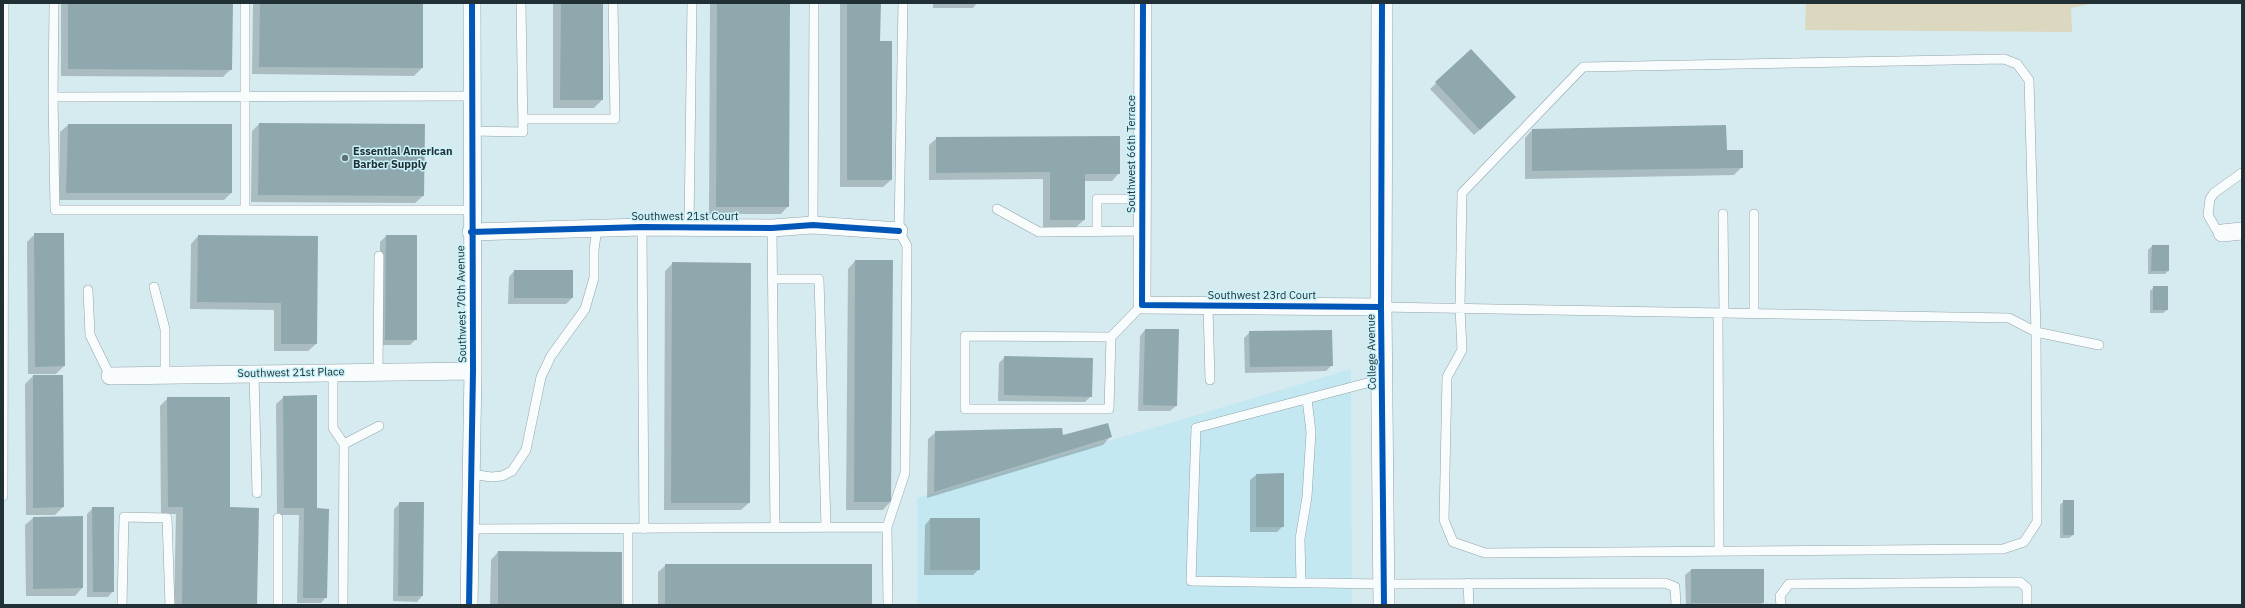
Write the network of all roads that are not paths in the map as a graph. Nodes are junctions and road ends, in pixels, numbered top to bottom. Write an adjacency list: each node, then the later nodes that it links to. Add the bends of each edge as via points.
1 (4, 3): 12 (lane)
2 (54, 3): 14 (lane)
3 (245, 3): 15 (lane)
4 (472, 3): 13 (street, Southwest 70th Avenue)
5 (521, 3): 16 (lane)
6 (613, 3): 16 (lane, via 615,119)
7 (692, 3): 27 (lane)
8 (814, 3): 25 (lane)
9 (904, 3): 30 (lane)
10 (1142, 3): 19 (street, Southwest 66th Terrace)
11 (1382, 3): 42 (street, College Avenue)
12 (3, 25): 62 (lane)
13 (472, 96): 15 (lane); 17 (street, Southwest 70th Avenue)
14 (53, 97): 15 (lane); 21 (lane, via 55,210)
15 (246, 97): 21 (lane)
16 (522, 118): 17 (lane, via 523,132)
17 (471, 131): 22 (street, Southwest 70th Avenue)
18 (2242, 173): 35 (lane, via 2214,193 2210,200 2208,207 2211,222)
19 (1142, 199): 31 (lane, via 1096,199); 32 (street, Southwest 66th Terrace)
20 (997, 209): 31 (lane, via 1039,232)
21 (245, 210): 22 (lane)
22 (471, 210): 34 (street, Southwest 70th Avenue)
23 (1724, 214): 44 (lane)
24 (1754, 214): 45 (lane)
25 (813, 224): 29 (street, Southwest 21st Court); 30 (street, Southwest 21st Court)
26 (642, 227): 27 (street, Southwest 21st Court); 28 (street, Southwest 21st Court); 69 (lane)
27 (689, 227): 29 (street, Southwest 21st Court)
28 (597, 228): 34 (street, Southwest 21st Court); 60 (lane, via 594,278 584,309 551,356 541,377 526,450 512,471 502,476)
29 (772, 228): 37 (lane)
30 (899, 231): 65 (lane, via 907,246 905,473)
31 (1098, 231): 32 (lane)
32 (1143, 231): 40 (street, Southwest 66th Terrace)
33 (2242, 231): 35 (street)
34 (471, 232): 49 (street, Southwest 70th Avenue)
35 (2222, 233)
36 (379, 256): 50 (lane)
37 (772, 279): 64 (lane, via 819,279); 66 (lane)
38 (154, 287): 53 (lane, via 165,329)
39 (88, 290): 54 (lane, via 90,335)
40 (1142, 305): 41 (street, Southwest 23rd Court); 47 (lane)
41 (1208, 306): 42 (street, Southwest 23rd Court); 56 (lane)
42 (1381, 307): 43 (lane); 55 (street, College Avenue)
43 (1460, 308): 44 (lane); 46 (lane, via 1462,193 1582,67 2004,59 2017,64 2029,80); 70 (lane, via 1462,350 1448,377 1444,504 1444,520 1454,542 1485,553)
44 (1721, 313): 45 (lane); 70 (lane)
45 (1754, 313): 46 (lane, via 2009,318)
46 (2036, 332): 48 (lane); 70 (lane, via 2037,522 2024,542 2003,549)
47 (1112, 337): 47 (lane, via 1109,409 965,409 965,336)
48 (2099, 345)
49 (473, 370): 50 (street, Southwest 21st Place); 60 (street, Southwest 70th Avenue)
50 (378, 372): 51 (street, Southwest 21st Place)
51 (333, 373): 52 (street, Southwest 21st Place); 59 (lane, via 333,428)
52 (254, 374): 53 (street, Southwest 21st Place); 61 (lane)
53 (165, 375): 54 (street, Southwest 21st Place)
54 (110, 376)
55 (1382, 379): 57 (lane); 72 (street, College Avenue)
56 (1210, 380)
57 (1307, 399): 71 (lane, via 1311,432 1307,497 1300,539); 71 (lane, via 1196,428 1191,581)
58 (379, 426): 59 (lane)
59 (344, 444): 77 (lane)
60 (471, 474): 67 (street, Southwest 70th Avenue)
61 (257, 493)
62 (3, 496)
63 (278, 518): 76 (lane)
64 (826, 527): 65 (lane); 66 (lane)
65 (887, 527): 80 (lane)
66 (775, 528): 69 (lane)
67 (470, 529): 68 (lane); 78 (street, Southwest 70th Avenue)
68 (628, 529): 69 (lane); 79 (lane)
69 (644, 529)
70 (1718, 551)
71 (1301, 583): 72 (lane)
72 (1384, 584): 73 (lane); 81 (street, College Avenue)
73 (1468, 584): 82 (lane); 83 (lane, via 1665,583 1675,587)
74 (122, 605): 75 (lane, via 124,517 167,518)
75 (170, 605)
76 (278, 605)
77 (344, 605)
78 (469, 605)
79 (628, 605)
80 (888, 605)
81 (1384, 605)
82 (1469, 605)
83 (1676, 605)
84 (1781, 605): 85 (lane, via 1780,596 1789,584 2020,582 2027,588)
85 (2027, 605)

